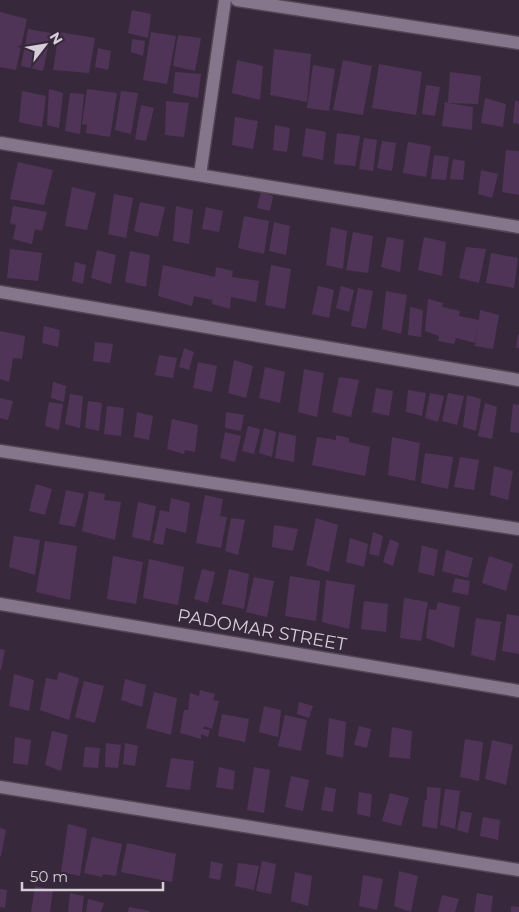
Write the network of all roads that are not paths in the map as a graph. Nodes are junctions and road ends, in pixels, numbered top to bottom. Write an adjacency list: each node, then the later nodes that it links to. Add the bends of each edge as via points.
1 (224, 0): 5 (street)
2 (237, 0): 3 (street)
3 (519, 43)
4 (0, 142): 5 (street)
5 (200, 175): 6 (street)
6 (519, 227)
7 (0, 292): 8 (street)
8 (519, 380)
9 (0, 451): 10 (street)
10 (519, 529)
11 (0, 604): 12 (street, PADOMAR STREET)
12 (519, 691)
13 (0, 787): 14 (street)
14 (519, 870)

